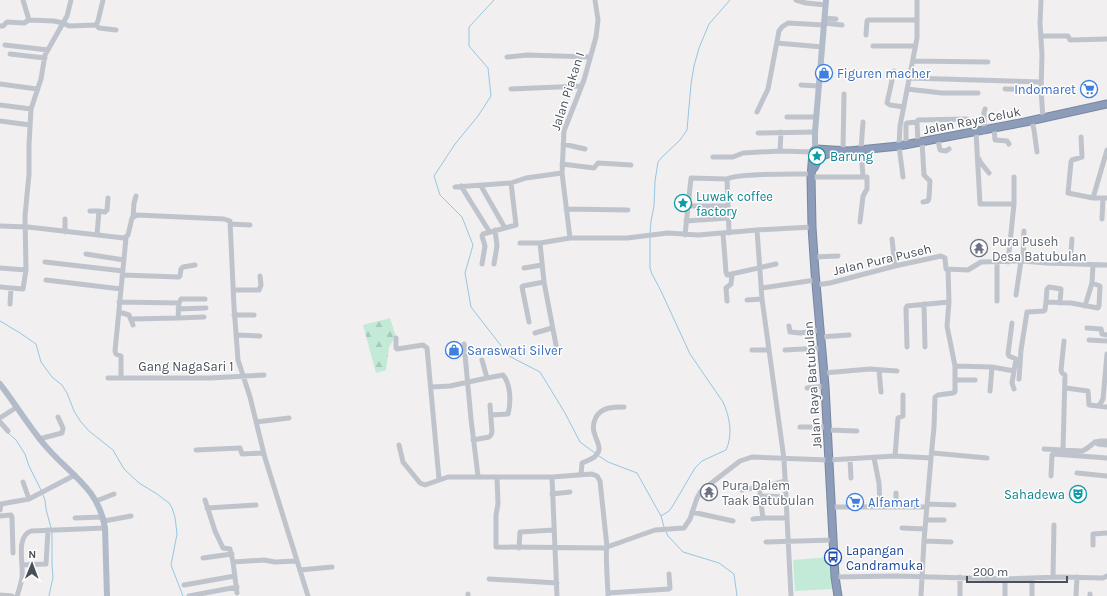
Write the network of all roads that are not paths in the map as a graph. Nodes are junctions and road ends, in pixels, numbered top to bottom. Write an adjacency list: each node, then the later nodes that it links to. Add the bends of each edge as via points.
1 (23, 0): 10 (street)
2 (71, 0): 13 (street)
3 (103, 0): 14 (street)
4 (594, 0): 29 (street, Jalan Piakan I, via 598,29)
5 (796, 0): 8 (street)
6 (917, 0): 11 (street)
7 (1041, 0): 19 (street)
8 (826, 3): 12 (main road)
9 (836, 18): 12 (street)
10 (30, 20): 13 (street); 16 (street, via 24,23 7,22)
11 (917, 20): 18 (street, via 868,20); 24 (street)
12 (824, 22): 15 (street); 21 (street, via 788,22 779,31); 25 (main road)
13 (63, 23): 14 (street, via 69,26); 26 (street)
14 (96, 25): 17 (street, via 99,28)
15 (842, 25)
16 (0, 26)
17 (116, 30)
18 (866, 35)
19 (1042, 36): 20 (street, via 1069,36 1070,40); 35 (street)
20 (1107, 39)
21 (777, 43): 25 (street); 52 (street, via 768,89)
22 (5, 45): 26 (street)
23 (873, 46): 24 (street)
24 (915, 46): 31 (street)
25 (822, 47): 39 (main road)
26 (48, 50): 30 (street)
27 (10, 54): 30 (street)
28 (507, 56): 29 (street)
29 (590, 57): 38 (street, Jalan Piakan I)
30 (45, 58): 40 (street)
31 (913, 61): 32 (street); 34 (street)
32 (988, 62)
33 (894, 71): 49 (street, via 887,103)
34 (909, 78): 35 (street); 42 (street)
35 (1041, 82): 44 (street)
36 (0, 84): 40 (street)
37 (801, 85): 39 (street)
38 (581, 86): 41 (street); 70 (street, Jalan Piakan I, via 565,128)
39 (818, 86): 54 (main road)
40 (37, 89): 51 (street)
41 (510, 89)
42 (907, 89): 45 (street, via 942,93); 49 (street)
43 (1005, 89): 44 (street)
44 (1041, 90): 55 (street)
45 (978, 93)
46 (844, 94): 78 (street)
47 (1107, 104): 55 (highway, Jalan Raya Celuk)
48 (0, 105): 51 (street)
49 (904, 107): 72 (street, via 900,126)
50 (985, 108): 63 (street)
51 (31, 109): 61 (street)
52 (758, 112)
53 (787, 117): 54 (street)
54 (816, 117): 65 (main road)
55 (1043, 118): 58 (highway, Jalan Raya Celuk)
56 (967, 119): 60 (street)
57 (0, 120): 61 (street)
58 (1032, 121): 62 (highway, Jalan Raya Celuk); 80 (street)
59 (863, 122): 75 (street)
60 (916, 122): 69 (street); 72 (street, via 906,123)
61 (30, 125): 114 (street)
62 (994, 128): 63 (highway, Jalan Raya Celuk); 71 (street, via 995,140 1006,141)
63 (980, 131): 69 (highway, Jalan Raya Celuk); 85 (street, via 979,160); 98 (street, via 980,204)
64 (781, 132): 65 (street); 66 (street); 77 (street)
65 (815, 132): 79 (main road)
66 (758, 134)
67 (1080, 137): 95 (street, via 1082,157 1071,161 1068,192)
68 (938, 141): 74 (street, via 940,150)
69 (920, 142): 72 (highway, Jalan Raya Celuk); 97 (street, via 924,174 930,181 929,198)
70 (563, 144): 73 (street); 82 (street, Jalan Piakan I)
71 (1009, 144)
72 (902, 145): 75 (highway, Jalan Raya Celuk); 87 (street)
73 (585, 149)
74 (949, 149)
75 (860, 150): 78 (highway, Jalan Raya Celuk); 88 (street)
76 (1107, 150): 95 (street)
77 (780, 151): 79 (street); 81 (street)
78 (841, 151): 79 (highway, Jalan Raya Celuk)
79 (816, 152): 86 (highway, Jalan Raya Batubulan)
80 (1037, 152)
81 (714, 157)
82 (562, 164): 83 (street, via 594,168 598,163); 84 (street, Jalan Piakan I)
83 (631, 165)
84 (562, 173): 91 (street, via 526,178); 101 (street, Jalan Piakan I)
85 (989, 173)
86 (812, 174): 88 (street); 90 (street, via 758,175); 115 (highway, Jalan Raya Batubulan)
87 (903, 176)
88 (863, 177): 110 (street, via 867,178 867,187 863,196)
89 (1014, 177): 98 (street)
90 (727, 179): 99 (street, via 691,178); 100 (street)
91 (511, 183): 92 (street); 116 (street, via 516,224)
92 (481, 186): 116 (street); 119 (street, via 458,186)
93 (136, 196): 105 (street)
94 (108, 198): 104 (street, via 107,211)
95 (1094, 198): 96 (street)
96 (1105, 198): 108 (street)
97 (923, 202)
98 (1014, 204): 139 (street)
99 (688, 206): 100 (street); 109 (street)
100 (728, 206): 107 (street)
101 (566, 209): 103 (street); 127 (street, Jalan Piakan I)
102 (90, 210): 104 (street)
103 (628, 210)
104 (99, 211): 124 (street)
105 (133, 217): 111 (street, via 140,215 224,219 230,221); 126 (street)
106 (65, 218): 121 (street)
107 (728, 218): 109 (street); 123 (street)
108 (1102, 219)
109 (686, 221): 125 (street)
110 (860, 222)
111 (230, 224): 112 (street); 165 (street)
112 (250, 225)
113 (0, 226): 114 (street)
114 (26, 227): 121 (street); 153 (street)
115 (812, 227): 118 (street); 133 (highway, Jalan Raya Batubulan)
116 (505, 228): 117 (street)
117 (495, 230): 119 (street); 141 (street, via 497,246)
118 (757, 230): 123 (street); 149 (street)
119 (489, 231): 140 (street, via 482,235 485,246)
120 (1024, 231): 136 (street)
121 (65, 232): 124 (street)
122 (723, 233): 123 (street); 125 (street); 155 (street, via 726,273)
123 (730, 233)
124 (97, 235): 126 (street)
125 (685, 235): 127 (street, via 672,233 627,238)
126 (126, 238): 135 (street)
127 (570, 238): 131 (street)
128 (892, 239): 148 (street)
129 (1072, 239): 143 (street)
130 (520, 243): 131 (street)
131 (540, 243): 145 (street)
132 (86, 254): 135 (street)
133 (814, 256): 134 (street); 159 (highway, Jalan Raya Batubulan)
134 (838, 256)
135 (124, 260): 154 (street)
136 (1022, 261): 139 (street); 143 (street); 166 (street)
137 (45, 262): 154 (street)
138 (997, 262): 139 (street); 152 (street, via 979,262 971,270); 173 (street)
139 (1008, 262)
140 (482, 264)
141 (494, 264)
142 (776, 264): 149 (street)
143 (1070, 264): 146 (street)
144 (195, 265): 154 (street, via 183,267 179,277)
145 (542, 265): 151 (street); 158 (street)
146 (1093, 265): 147 (street); 160 (street)
147 (1107, 265)
148 (895, 266): 152 (street, Jalan Pura Puseh, via 942,256); 159 (street, Jalan Pura Puseh, via 830,283)
149 (760, 267): 155 (street); 163 (street)
150 (0, 268): 153 (street)
151 (524, 268)
152 (948, 269): 172 (street)
153 (26, 270): 162 (street, via 23,289)
154 (123, 273): 164 (street)
155 (732, 275): 170 (street, via 731,284 726,288)
156 (260, 276): 165 (street, via 259,290)
157 (46, 280): 164 (street)
158 (544, 282): 186 (street, via 522,287); 189 (street)
159 (816, 282): 163 (street, Jalan Pura Puseh); 192 (highway, Jalan Raya Batubulan)
160 (1092, 283): 179 (street); 179 (street, via 1100,286 1099,306)
161 (0, 287): 162 (street)
162 (11, 288): 176 (street)
163 (762, 288): 168 (street)
164 (121, 289): 171 (street)
165 (233, 290): 182 (street)
166 (1016, 295)
167 (205, 299): 178 (street, via 181,299)
168 (762, 299): 169 (street); 207 (street)
169 (747, 300)
170 (727, 301)
171 (119, 302): 178 (street); 181 (street)
172 (949, 302): 177 (street); 211 (street, via 947,326)
173 (997, 302)
174 (1046, 302): 175 (street); 175 (street, via 1046,289 1049,287 1060,289); 222 (street, via 1044,311 1029,311 1026,314)
175 (1060, 302): 179 (street)
176 (10, 304)
177 (924, 304): 203 (street, via 907,306); 204 (street)
178 (179, 306): 180 (street); 185 (street)
179 (1085, 306)
180 (206, 308)
181 (119, 314): 185 (street, via 129,315 132,322); 220 (street, via 115,351 121,356)
182 (234, 315): 183 (street); 193 (street)
183 (254, 315)
184 (204, 317): 185 (street)
185 (178, 318)
186 (530, 322)
187 (1012, 323): 215 (street, via 1008,354 1016,358)
188 (789, 326): 192 (street, via 790,332)
189 (552, 328): 191 (street); 202 (street)
190 (1087, 328): 195 (street, via 1100,329 1102,334)
191 (535, 333)
192 (820, 334): 194 (street); 205 (highway, Jalan Raya Batubulan)
193 (236, 335): 196 (street); 218 (street, via 238,360)
194 (849, 335)
195 (1107, 335)
196 (260, 336)
197 (396, 338): 228 (street, via 397,349 427,347)
198 (1089, 340): 200 (street)
199 (1064, 341): 230 (street, via 1061,372 1065,375)
200 (1107, 341)
201 (464, 344): 225 (street)
202 (556, 345)
203 (907, 347)
204 (925, 347)
205 (822, 348): 208 (street); 216 (highway, Jalan Raya Batubulan)
206 (752, 350): 207 (street)
207 (769, 350): 262 (street)
208 (785, 350)
209 (1107, 354): 236 (street, via 1104,399)
210 (482, 360): 221 (street)
211 (955, 366): 212 (street); 223 (street)
212 (992, 367): 215 (street); 232 (street)
213 (879, 370): 214 (street); 216 (street); 233 (street)
214 (897, 371)
215 (1014, 371): 231 (street)
216 (824, 373): 227 (highway, Jalan Raya Batubulan)
217 (264, 375): 218 (street, Gang NagaSari 1)
218 (243, 377): 220 (street, Gang NagaSari 1); 245 (street)
219 (108, 378): 220 (street, Gang NagaSari 1)
220 (121, 378)
221 (487, 378): 225 (street); 240 (street, via 503,375 509,387 508,414)
222 (1019, 379)
223 (956, 380): 224 (street); 261 (street, via 954,393 935,397)
224 (975, 380)
225 (468, 383): 228 (street); 251 (street)
226 (0, 384): 237 (main road)
227 (825, 386): 229 (street); 247 (highway, Jalan Raya Batubulan)
228 (431, 387): 277 (street)
229 (807, 388)
230 (1066, 388): 236 (street, via 1088,391 1089,405); 258 (street)
231 (1014, 389)
232 (990, 391)
233 (881, 392)
234 (903, 395): 260 (street, via 903,416 898,418)
235 (490, 406): 240 (street)
236 (1099, 406): 239 (street)
237 (17, 407): 242 (street); 250 (main road)
238 (624, 407): 270 (street, via 603,409 599,412 594,420 593,430 599,447 591,460 582,463)
239 (1107, 407)
240 (491, 415): 251 (street, via 491,435)
241 (58, 417): 250 (street, via 63,428 62,433)
242 (0, 418)
243 (289, 418): 245 (street)
244 (0, 422): 248 (street)
245 (256, 422): 259 (street)
246 (800, 427): 247 (street)
247 (827, 429): 249 (street); 267 (highway, Jalan Raya Batubulan)
248 (8, 431)
249 (857, 431)
250 (39, 439): 269 (main road)
251 (473, 440): 271 (street)
252 (1107, 441): 253 (street)
253 (1095, 442): 255 (street); 258 (street, via 1082,451)
254 (398, 445): 277 (street, via 403,462 420,483 427,484)
255 (1107, 445)
256 (1044, 449): 258 (street)
257 (196, 450): 259 (street, via 240,448 242,454)
258 (1063, 450)
259 (263, 453): 328 (street)
260 (895, 456): 261 (street); 263 (street)
261 (932, 456): 264 (street); 293 (street)
262 (784, 458): 267 (street); 278 (street); 299 (street, via 749,457 740,460 698,495)
263 (874, 458): 266 (street); 295 (street)
264 (987, 458)
265 (1107, 458): 272 (street, via 1054,454)
266 (850, 459): 267 (street); 276 (street)
267 (829, 460): 294 (highway, Jalan Raya Batubulan)
268 (1077, 473): 273 (street)
269 (75, 475): 288 (street); 290 (main road)
270 (581, 475): 275 (street); 322 (street, via 594,474 599,478)
271 (478, 476): 274 (street); 277 (street)
272 (1051, 476)
273 (1107, 476)
274 (497, 477): 275 (street); 323 (street, via 496,547)
275 (552, 477): 285 (street)
276 (851, 478)
277 (439, 479)
278 (786, 481): 280 (street); 287 (street)
279 (23, 482): 288 (street)
280 (760, 487): 281 (street); 286 (street)
281 (741, 490)
282 (570, 492): 285 (street)
283 (896, 493): 296 (street)
284 (114, 494): 290 (street)
285 (552, 494): 313 (street)
286 (760, 496): 287 (street); 304 (street)
287 (786, 497): 305 (street)
288 (29, 499): 298 (street, via 1,504)
289 (205, 500): 297 (street)
290 (96, 501): 309 (main road)
291 (256, 505): 297 (street)
292 (954, 505): 293 (street)
293 (927, 506): 296 (street); 306 (street)
294 (832, 507): 295 (street); 316 (highway, Jalan Raya Batubulan)
295 (880, 507): 296 (street)
296 (896, 507)
297 (207, 508): 326 (street, via 223,548 230,550)
298 (0, 510)
299 (692, 512): 308 (street); 322 (street, via 683,529 657,530)
300 (0, 516): 325 (street, via 12,517)
301 (131, 516): 309 (street)
302 (75, 518): 309 (street)
303 (753, 518): 304 (street)
304 (763, 518): 305 (street)
305 (787, 518): 319 (street)
306 (926, 520): 307 (street); 314 (street)
307 (944, 520)
308 (733, 521)
309 (104, 522): 312 (street); 352 (main road)
310 (1054, 526): 339 (street)
311 (902, 528): 314 (street)
312 (48, 530): 330 (street, via 31,530 25,534); 330 (street, via 46,564)
313 (554, 530): 323 (street, via 520,532); 324 (street)
314 (925, 530): 317 (street)
315 (1107, 533): 321 (street, via 1093,534)
316 (833, 540): 319 (street); 336 (highway, Jalan Raya Batubulan)
317 (924, 541): 320 (street); 337 (street)
318 (766, 542): 319 (street)
319 (789, 542): 356 (street)
320 (951, 542)
321 (1093, 544)
322 (607, 547): 324 (street); 349 (street)
323 (519, 548): 324 (street)
324 (554, 548): 344 (street)
325 (13, 553)
326 (232, 554): 327 (street); 329 (street)
327 (203, 558)
328 (296, 560): 329 (street); 332 (street)
329 (233, 562): 334 (street)
330 (22, 565): 351 (street, via 22,578)
331 (332, 567): 332 (street)
332 (300, 570): 354 (street)
333 (669, 574): 346 (street, via 669,589)
334 (235, 576): 345 (street); 353 (street, via 237,590)
335 (1107, 576): 340 (street)
336 (836, 577): 337 (street); 357 (highway, Jalan Raya Batubulan)
337 (922, 577): 338 (street); 358 (street)
338 (960, 577): 343 (street); 359 (street)
339 (1053, 577): 340 (street); 341 (street)
340 (1077, 577): 362 (street)
341 (1032, 578): 343 (street); 361 (street)
342 (488, 579): 344 (street)
343 (1005, 579): 360 (street)
344 (557, 583): 355 (street)
345 (184, 586)
346 (654, 593): 347 (street)
347 (637, 594): 349 (street)
348 (0, 595): 350 (street)
349 (608, 595)
350 (12, 596)
351 (17, 596)
352 (108, 596)
353 (189, 596)
354 (308, 596)
355 (557, 596)
356 (791, 596)
357 (838, 596)
358 (921, 596)
359 (960, 596)
360 (1005, 596)
361 (1032, 596)
362 (1076, 596)

